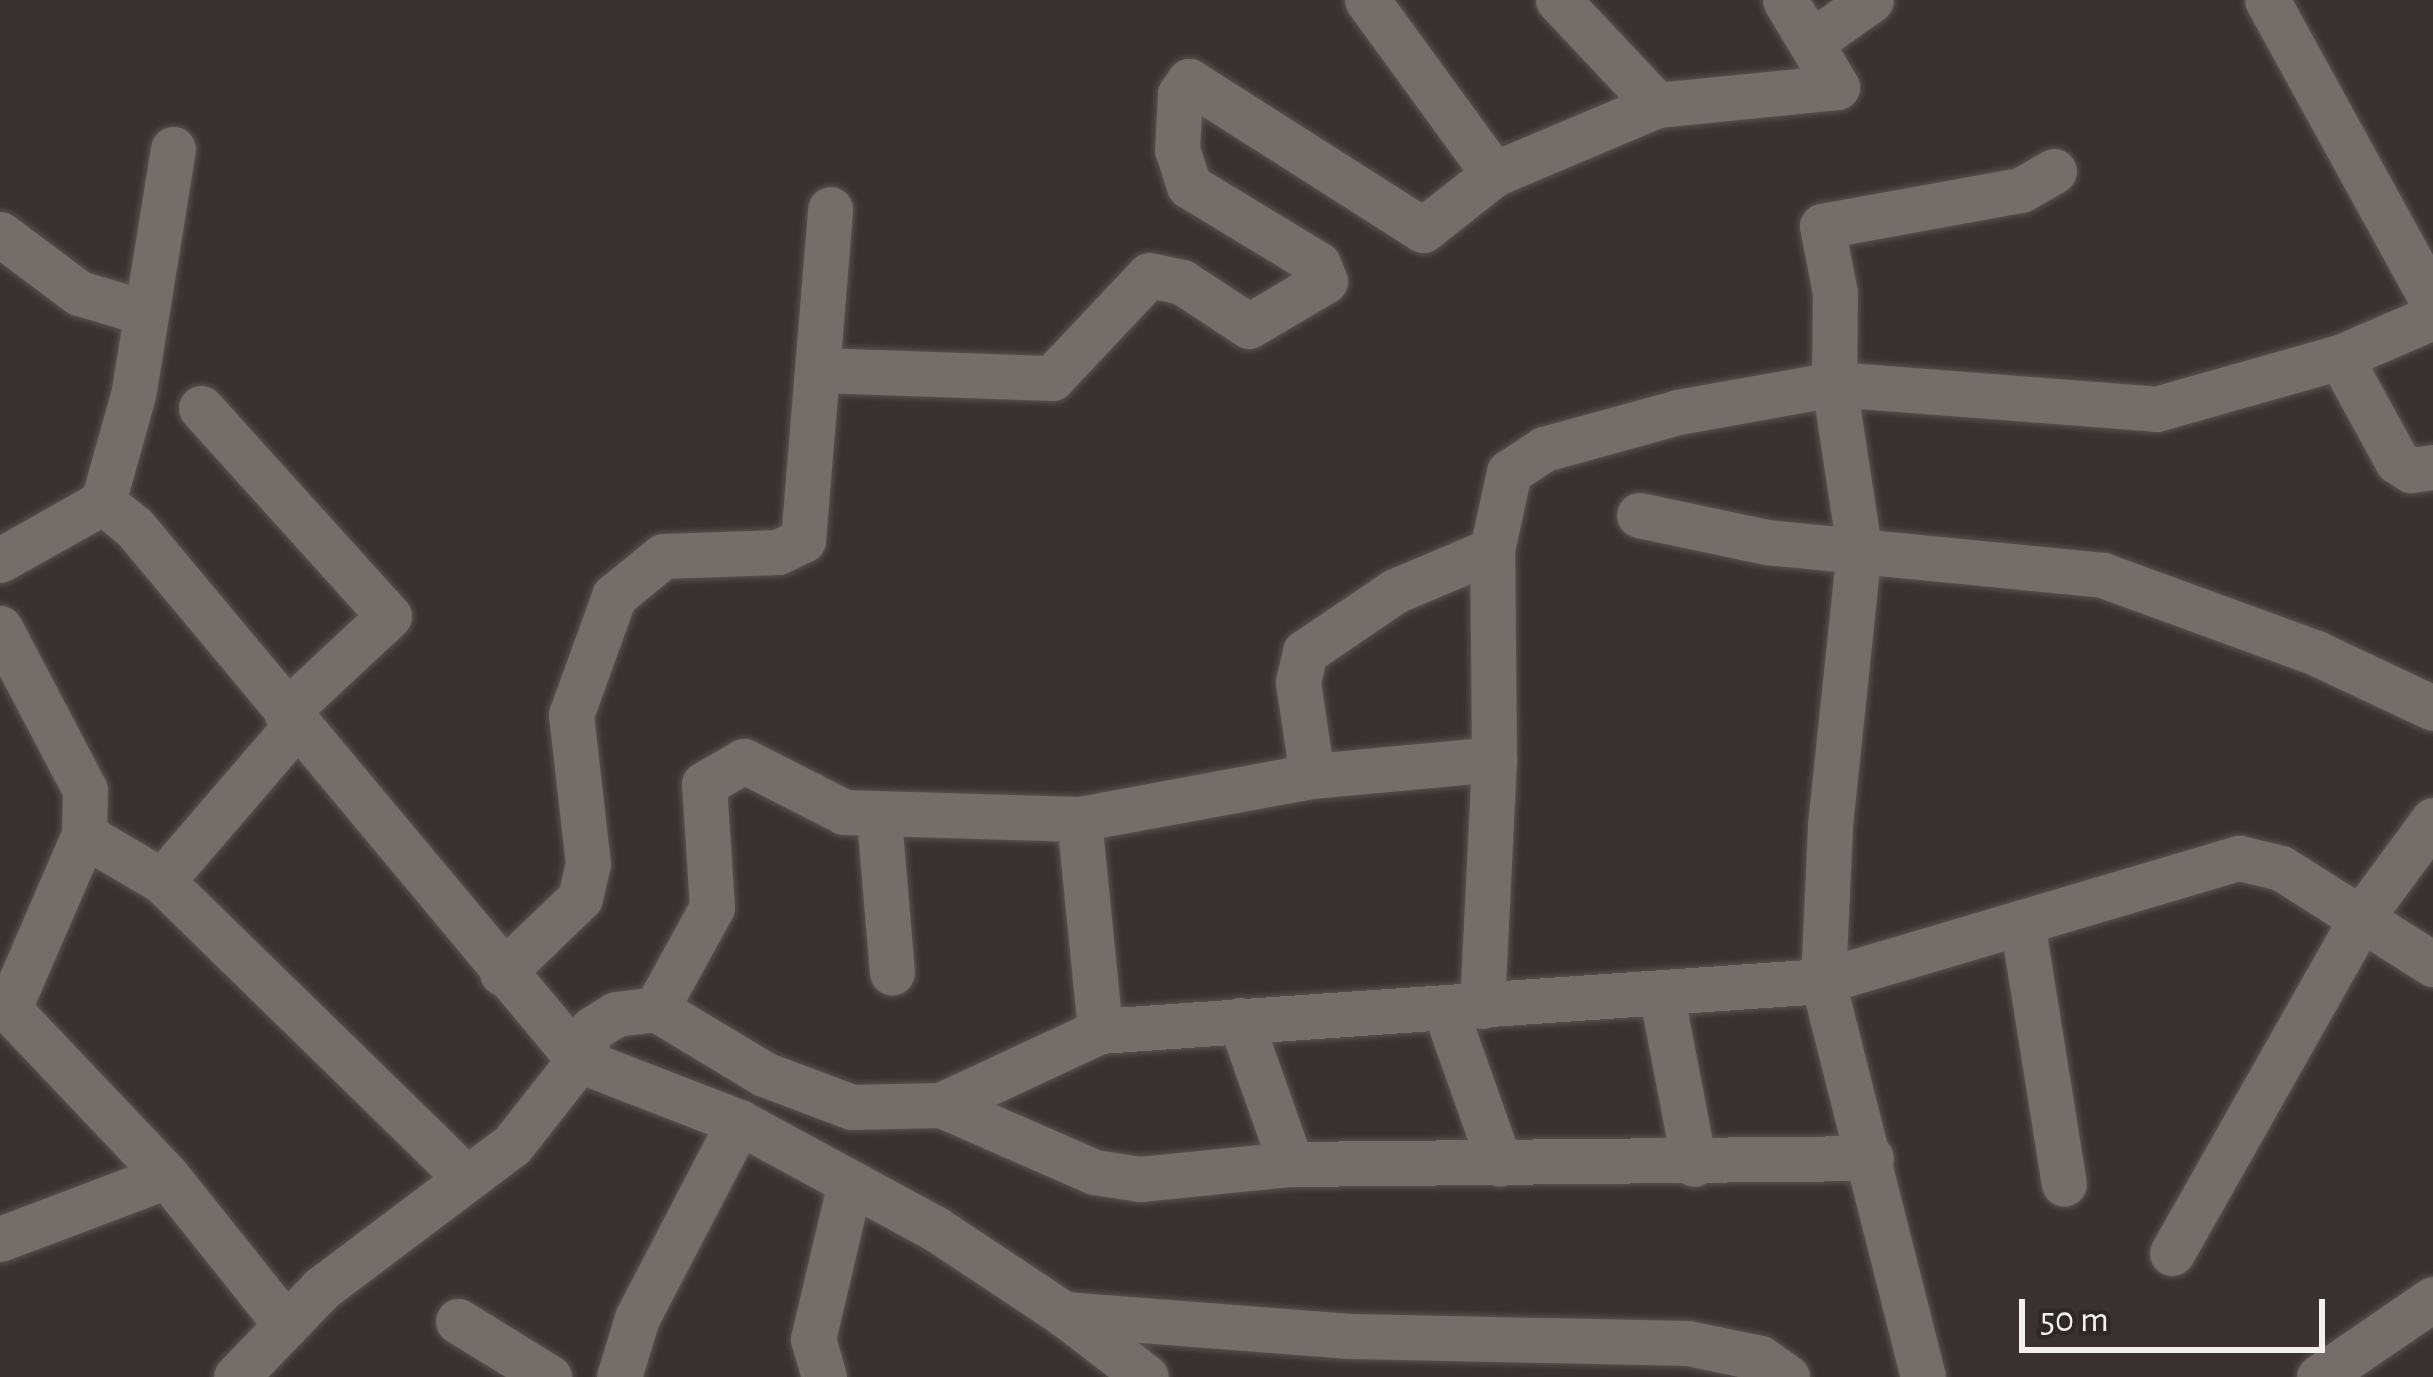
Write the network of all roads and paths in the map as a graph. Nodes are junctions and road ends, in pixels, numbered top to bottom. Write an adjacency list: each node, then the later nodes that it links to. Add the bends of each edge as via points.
1 (1367, 0): 10 (street)
2 (1558, 0): 7 (street)
3 (1785, 0): 6 (street)
4 (1871, 0): 6 (street)
5 (2267, 0): 13 (street)
6 (1813, 41): 7 (street, via 1837,87)
7 (1657, 105): 10 (street)
8 (172, 149): 14 (street)
9 (2054, 172): 18 (street, via 2021,190 1822,226 1835,293)
10 (1494, 174): 17 (street, via 1423,230 1189,81 1180,94 1177,150 1190,186 1318,265 1325,281 1249,326 1182,282 1149,275 1052,378)
11 (830, 209): 17 (street)
12 (0, 234): 14 (street, via 79,293)
13 (2433, 302)
14 (146, 313): 21 (street)
15 (2433, 317): 16 (street)
16 (2340, 356): 18 (street, via 2156,409); 20 (street, via 2397,461 2411,470)
17 (820, 370): 40 (street, via 803,540 778,552 663,556 614,596 571,715 588,864 580,898)
18 (1834, 384): 23 (street); 24 (street, via 1678,412 1544,449 1509,472)
19 (201, 408): 28 (street, via 389,616)
20 (2433, 466)
21 (103, 502): 25 (street); 28 (street, via 134,527)
22 (1639, 515): 23 (street, via 1767,542)
23 (1859, 548): 27 (street, via 2103,575 2316,653); 41 (street)
24 (1492, 550): 29 (street); 30 (street, via 1395,591 1305,652 1298,682)
25 (0, 560)
26 (0, 628): 34 (street, via 85,790)
27 (2433, 708)
28 (292, 718): 35 (street); 40 (street)
29 (1494, 759): 30 (street); 44 (street)
30 (1312, 776): 32 (street)
31 (879, 818): 32 (street); 39 (street); 45 (street, via 844,812 763,765 724,767 704,784 712,907)
32 (1079, 819): 47 (street)
33 (2433, 820): 36 (street)
34 (84, 835): 35 (street); 43 (street)
35 (162, 881): 56 (street)
36 (2363, 915): 37 (street, via 2281,868 2239,858); 38 (street); 60 (street)
37 (2022, 922): 41 (street); 58 (street)
38 (2433, 964)
39 (892, 972)
40 (502, 973): 48 (street)
41 (1823, 981): 42 (street); 51 (street)
42 (1661, 992): 44 (street); 52 (street)
43 (5, 1004): 55 (street)
44 (1463, 1007): 46 (street); 54 (street)
45 (656, 1009): 48 (street, via 616,1014 592,1028); 49 (street, via 764,1074 852,1107)
46 (1240, 1020): 47 (street); 53 (street)
47 (1100, 1030): 49 (street)
48 (580, 1060): 50 (street); 56 (street, via 536,1121)
49 (941, 1105): 53 (street, via 1094,1172 1140,1179)
50 (739, 1122): 57 (street); 67 (street, via 637,1318)
51 (1871, 1158): 52 (street); 71 (street)
52 (1694, 1163): 54 (street)
53 (1291, 1164): 54 (street)
54 (1500, 1164)
55 (167, 1176): 59 (street); 64 (street)
56 (466, 1178): 64 (street)
57 (850, 1182): 62 (street); 68 (street, via 813,1339)
58 (2064, 1184)
59 (0, 1239)
60 (2172, 1253)
61 (2433, 1299): 72 (street)
62 (1064, 1314): 69 (street); 70 (street, via 1353,1336 1688,1342 1760,1358)
63 (458, 1321): 66 (street)
64 (286, 1325): 65 (street)
65 (236, 1377)
66 (549, 1377)
67 (619, 1377)
68 (824, 1377)
69 (1146, 1377)
70 (1787, 1377)
71 (1923, 1377)
72 (2319, 1377)

